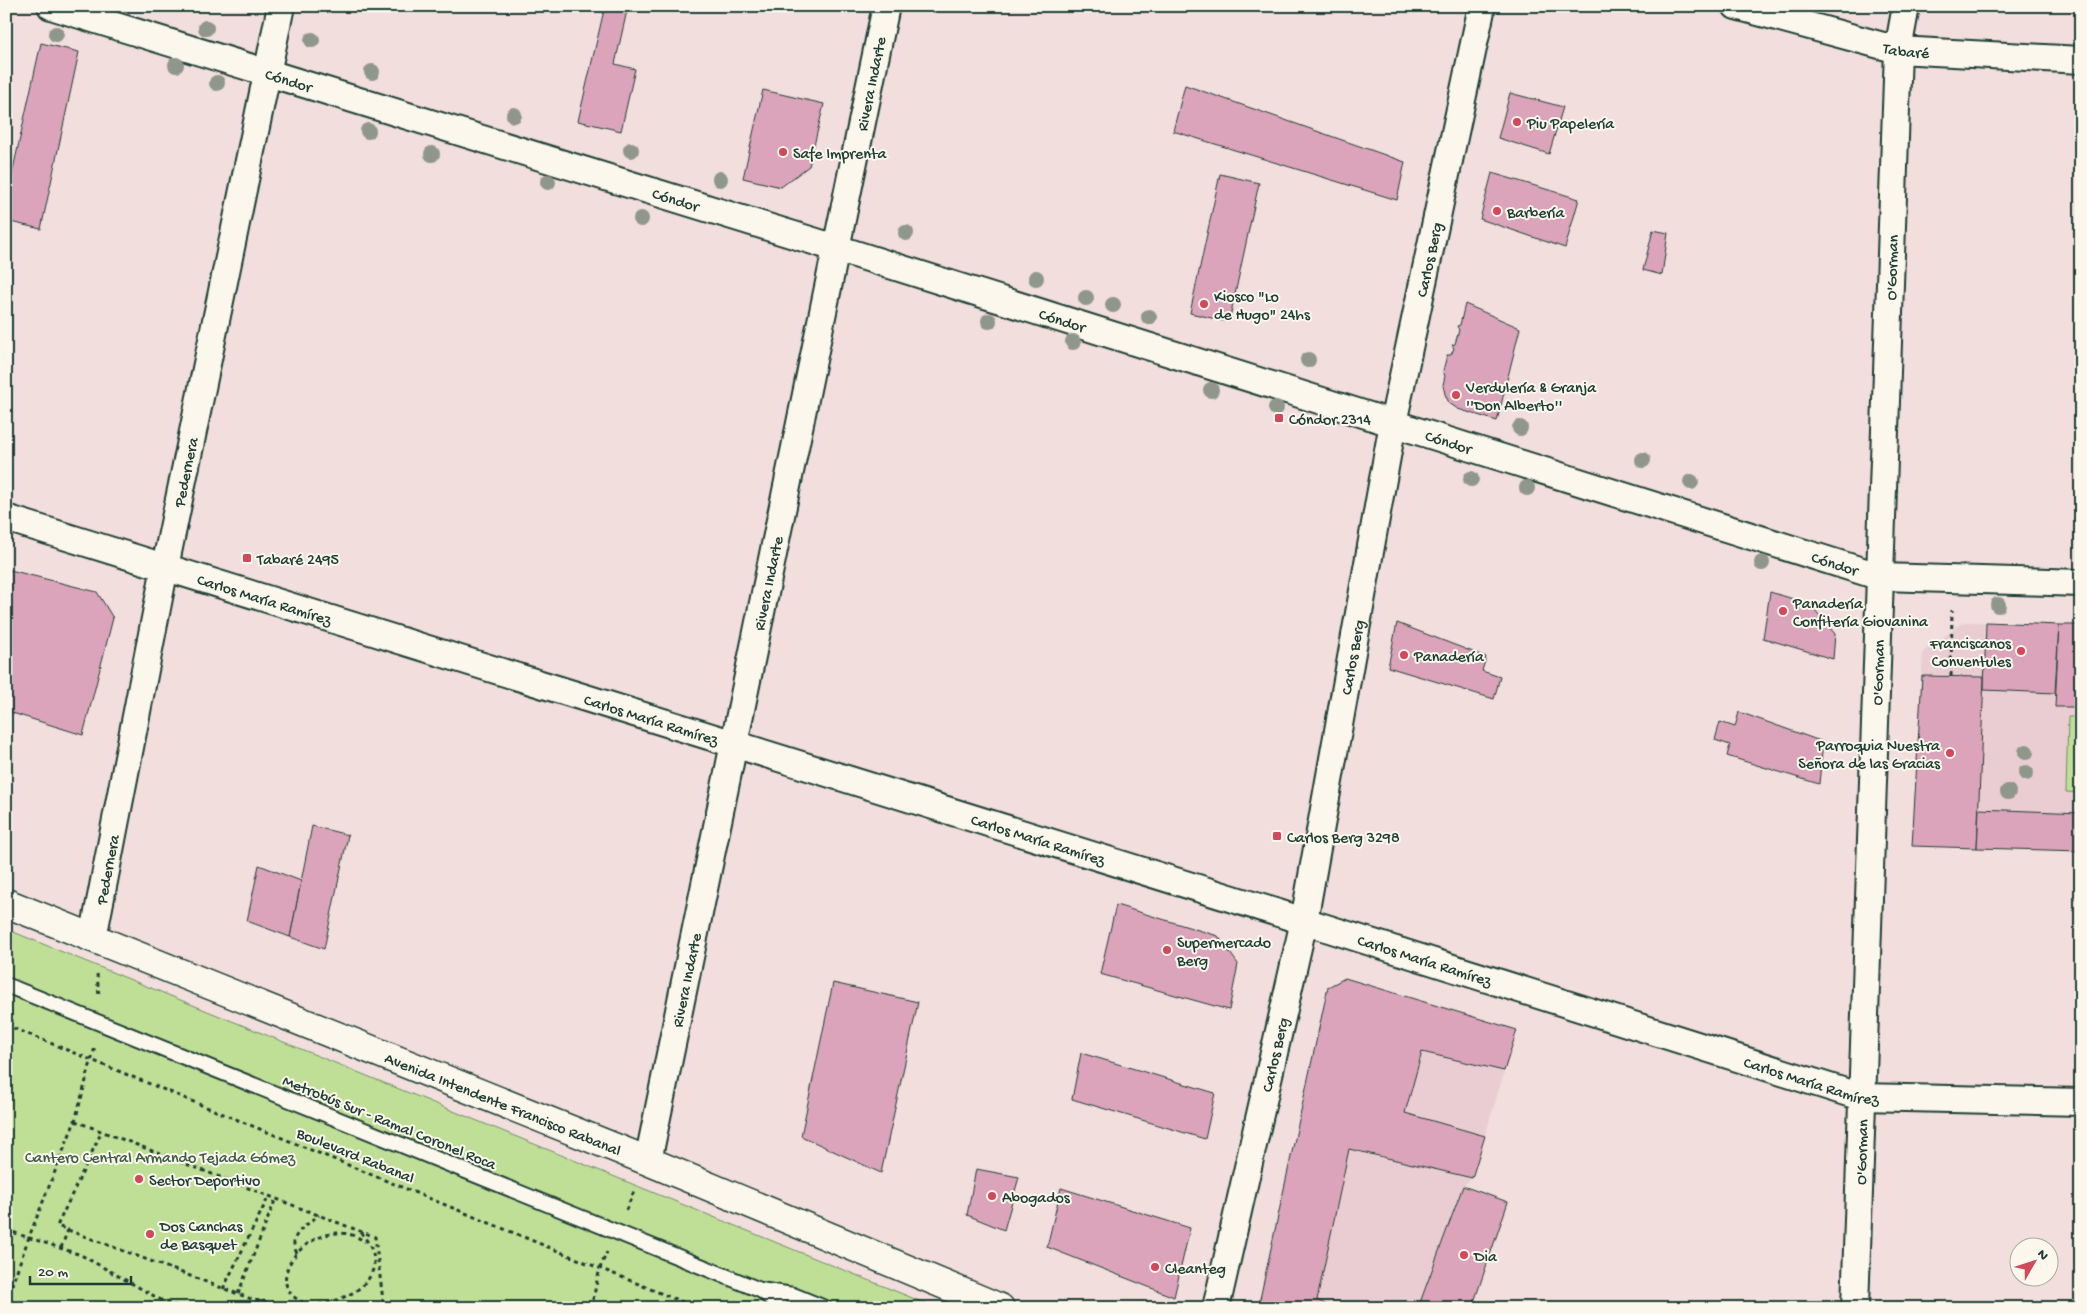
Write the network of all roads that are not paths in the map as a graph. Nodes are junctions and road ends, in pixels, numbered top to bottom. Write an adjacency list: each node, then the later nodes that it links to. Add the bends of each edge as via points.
1 (51, 6): 9 (street, Cóndor)
2 (281, 6): 9 (street, Pedernera)
3 (886, 6): 10 (street, Rivera Indarte)
4 (1482, 6): 11 (street, Carlos Berg)
5 (1736, 6): 7 (street, Tabaré)
6 (1906, 6): 7 (street, O'Gorman)
7 (1898, 50): 8 (street, Tabaré); 14 (street, O'Gorman)
8 (2081, 60)
9 (266, 72): 10 (street, Cóndor); 13 (street, Pedernera)
10 (836, 248): 11 (street, Cóndor); 16 (street, Rivera Indarte)
11 (1393, 423): 14 (street, Cóndor); 18 (street, Carlos Berg)
12 (6, 518): 13 (street, Carlos María Ramírez)
13 (165, 567): 16 (street, Carlos María Ramírez); 19 (street, Pedernera)
14 (1880, 577): 15 (street, Cóndor); 21 (street, O'Gorman)
15 (2081, 583)
16 (735, 744): 18 (street, Carlos María Ramírez); 23 (street, Rivera Indarte)
17 (6, 903): 19 (main road, Avenida Intendente Francisco Rabanal)
18 (1304, 921): 21 (street, Carlos María Ramírez); 28 (street, Carlos Berg)
19 (93, 938): 23 (main road, Avenida Intendente Francisco Rabanal)
20 (6, 985): 24 (lane, Metrobús Sur - Ramal Coronel Roca)
21 (1861, 1097): 22 (street, Carlos María Ramírez); 29 (street, O'Gorman)
22 (2081, 1102)
23 (648, 1161): 27 (main road, Avenida Intendente Francisco Rabanal)
24 (760, 1290): 25 (lane, Metrobús Sur - Ramal Coronel Roca); 26 (lane, Metrobús Sur - Ramal Coronel Roca, via 793,1295)
25 (782, 1308)
26 (825, 1308)
27 (1000, 1308)
28 (1216, 1308)
29 (1855, 1308)

